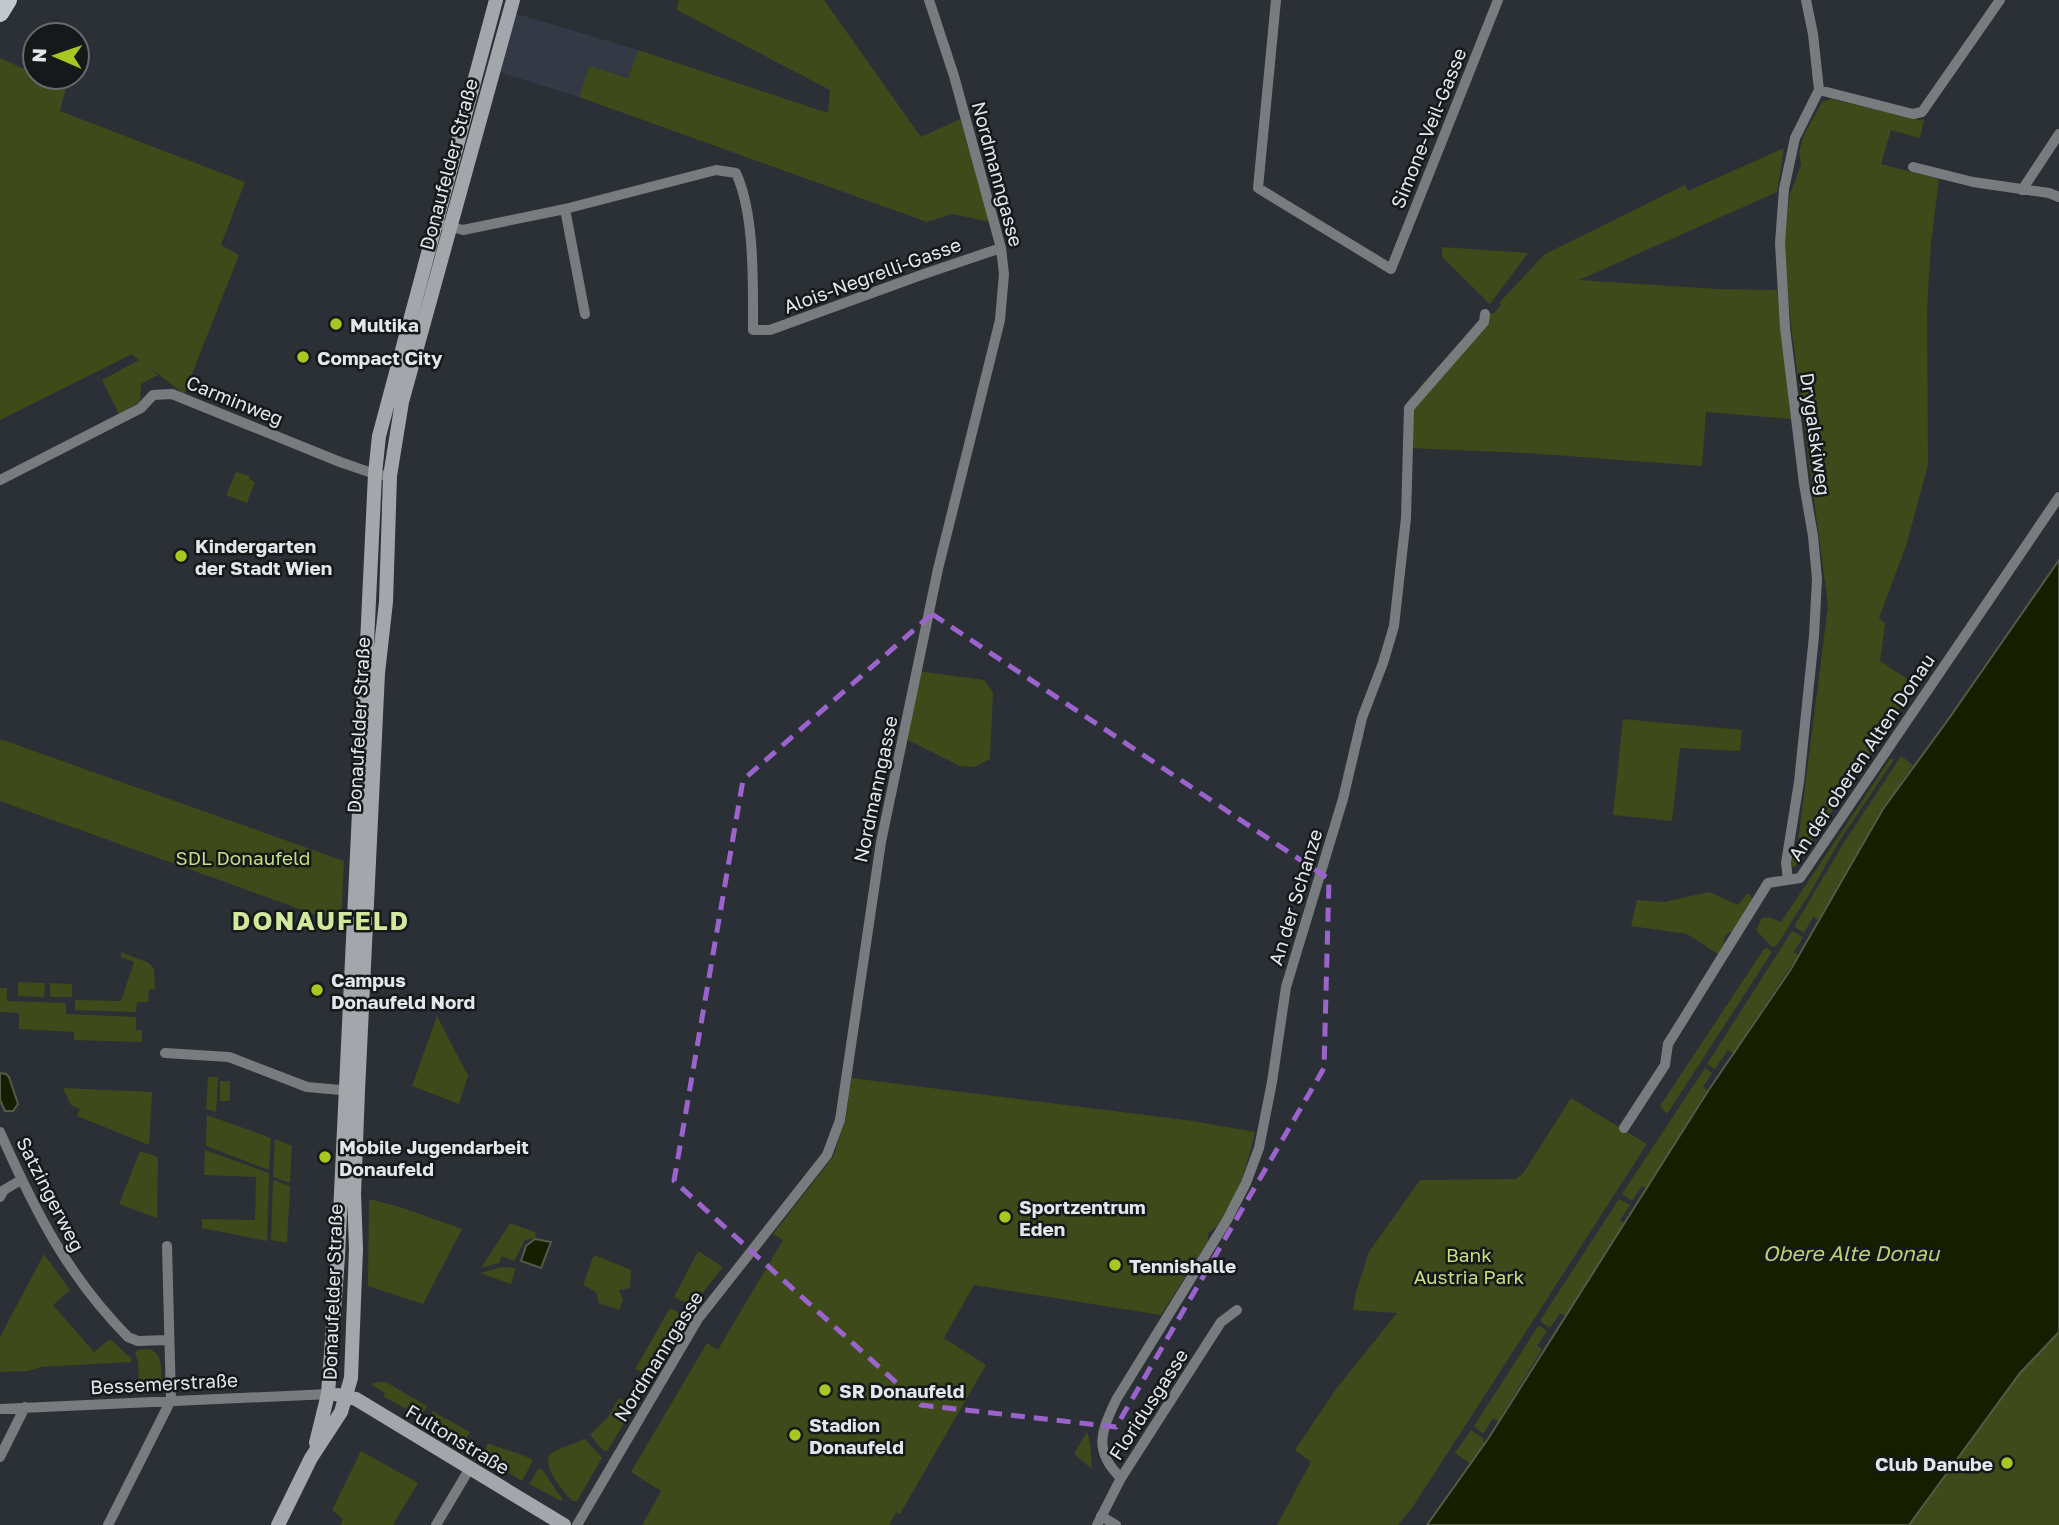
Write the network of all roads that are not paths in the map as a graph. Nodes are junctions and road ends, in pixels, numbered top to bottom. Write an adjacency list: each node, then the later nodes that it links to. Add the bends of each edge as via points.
1 (8, 0): 9 (main road)
2 (496, 0): 16 (main road, Donaufelder Straße)
3 (513, 0): 16 (main road, Donaufelder Straße)
4 (929, 0): 17 (street, Nordmanngasse)
5 (1276, 0): 6 (street, Simone-Veil-Gasse, via 1258,188 1391,269)
6 (1498, 0)
7 (1806, 0): 10 (street)
8 (2000, 0): 10 (street, via 1922,112 1913,114)
9 (0, 13)
10 (1819, 90): 23 (street, Drygalskiweg, via 1795,138 1784,190 1780,243 1784,328 1817,579 1786,863)
11 (2059, 134): 13 (street)
12 (1913, 167): 13 (street)
13 (2022, 190): 14 (street)
14 (2059, 197)
15 (565, 209): 16 (street, via 464,230); 17 (street, Alois-Negrelli-Gasse, via 716,170 736,173 752,258 754,330 770,330); 18 (street)
16 (444, 225): 20 (main road, Donaufelder Straße, via 379,436)
17 (1002, 248): 47 (street, Nordmanngasse, via 1000,320 944,542 881,842 834,1141 698,1319)
18 (585, 314)
19 (1485, 314): 41 (street, An der Schanze, via 1484,323 1409,408 1406,519 1394,626 1362,718 1343,799 1286,987 1259,1148 1227,1220 1103,1426 1102,1449)
20 (382, 475): 21 (street, Carminweg, via 172,394 153,395 141,408); 25 (main road, Donaufelder Straße)
21 (0, 480)
22 (2059, 497): 23 (street, An der oberen Alten Donau, via 1800,878)
23 (1788, 880): 26 (street, An der oberen Alten Donau, via 1768,883 1668,1044 1665,1065)
24 (165, 1053): 25 (street, via 229,1057 307,1087)
25 (352, 1091): 33 (main road, Donaufelder Straße); 34 (main road, Donaufelder Straße, via 354,1305)
26 (1624, 1128)
27 (0, 1132): 28 (street, Satzingerweg)
28 (21, 1180): 29 (street); 32 (street, Satzingerweg, via 68,1265 118,1326 133,1339)
29 (0, 1197)
30 (167, 1245): 32 (street)
31 (1237, 1310): 41 (street, Floridusgasse, via 1222,1322)
32 (168, 1340): 35 (street)
33 (329, 1394): 34 (main road, Fultonstraße); 35 (street, Bessemerstraße); 39 (main road, Donaufelder Straße)
34 (347, 1396): 39 (main road, Donaufelder Straße); 40 (main road, Fultonstraße)
35 (171, 1399): 36 (street, Bessemerstraße); 43 (street)
36 (25, 1407): 37 (street, Bessemerstraße); 38 (street)
37 (0, 1409)
38 (0, 1457)
39 (311, 1458): 44 (main road, Donaufelder Straße)
40 (470, 1468): 45 (street); 46 (main road, Fultonstraße)
41 (1121, 1478): 42 (street, Floridusgasse)
42 (1099, 1520): 48 (street)
43 (108, 1525)
44 (278, 1525)
45 (436, 1525)
46 (564, 1525)
47 (577, 1525)
48 (1116, 1525)

